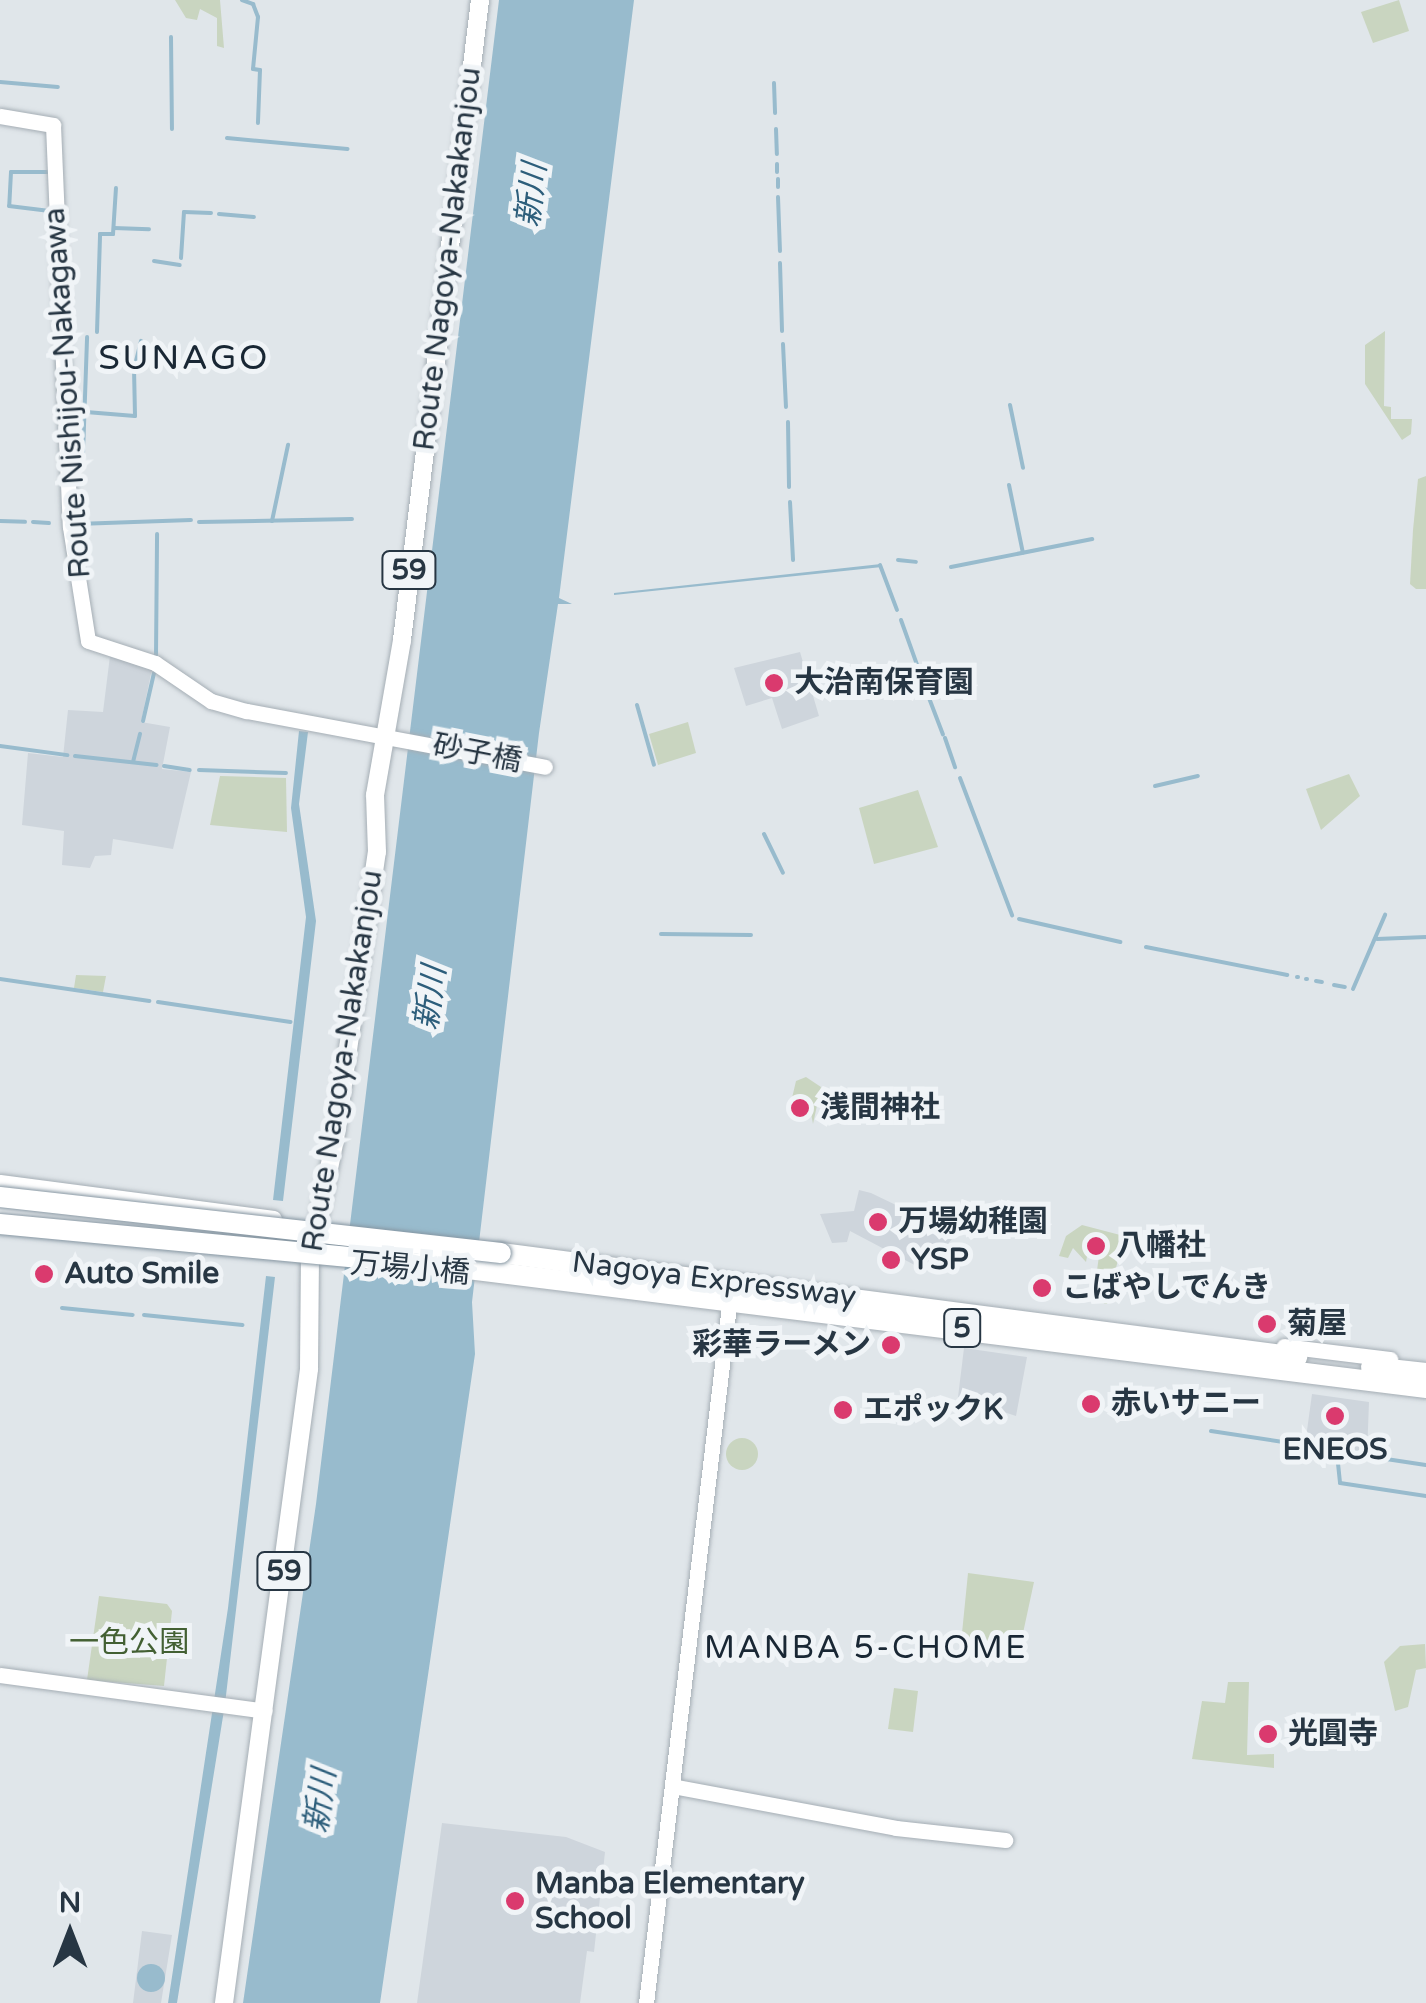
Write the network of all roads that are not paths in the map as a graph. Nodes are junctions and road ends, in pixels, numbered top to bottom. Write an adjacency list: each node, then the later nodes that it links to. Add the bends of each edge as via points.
1 (480, 0): 3 (main road, Route Nagoya-Nakakanjou / 59, via 402,640)
2 (0, 116): 3 (main road, Route Nishijou-Nakagawa, via 54,125 70,527 88,642 155,663 212,701)
3 (384, 735): 4 (main road, 砂子橋); 9 (main road, Route Nagoya-Nakakanjou / 59, via 375,868)
4 (545, 768)
5 (0, 1185): 7 (highway, bridge); 9 (main road)
6 (0, 1197): 7 (highway, Nagoya Expressway / 5, bridge)
7 (72, 1202): 13 (highway, Nagoya Expressway / 5, bridge)
8 (1, 1223): 10 (main road, 万場小橋); 14 (highway, Nagoya Expressway / 5, bridge, via 444,1266)
9 (322, 1226): 10 (main road, Route Nagoya-Nakakanjou / 59); 12 (main road, bridge)
10 (316, 1261): 11 (main road, 万場小橋, bridge); 16 (main road, Route Nagoya-Nakakanjou / 59)
11 (728, 1306): 14 (main road, 万場小橋); 17 (main road)
12 (1426, 1364)
13 (1426, 1373)
14 (1426, 1390)
15 (0, 1674): 16 (main road)
16 (265, 1711): 19 (main road, Route Nagoya-Nakakanjou / 59)
17 (672, 1786): 18 (main road, via 896,1828); 20 (main road)
18 (1005, 1840)
19 (224, 2003)
20 (646, 2003)

